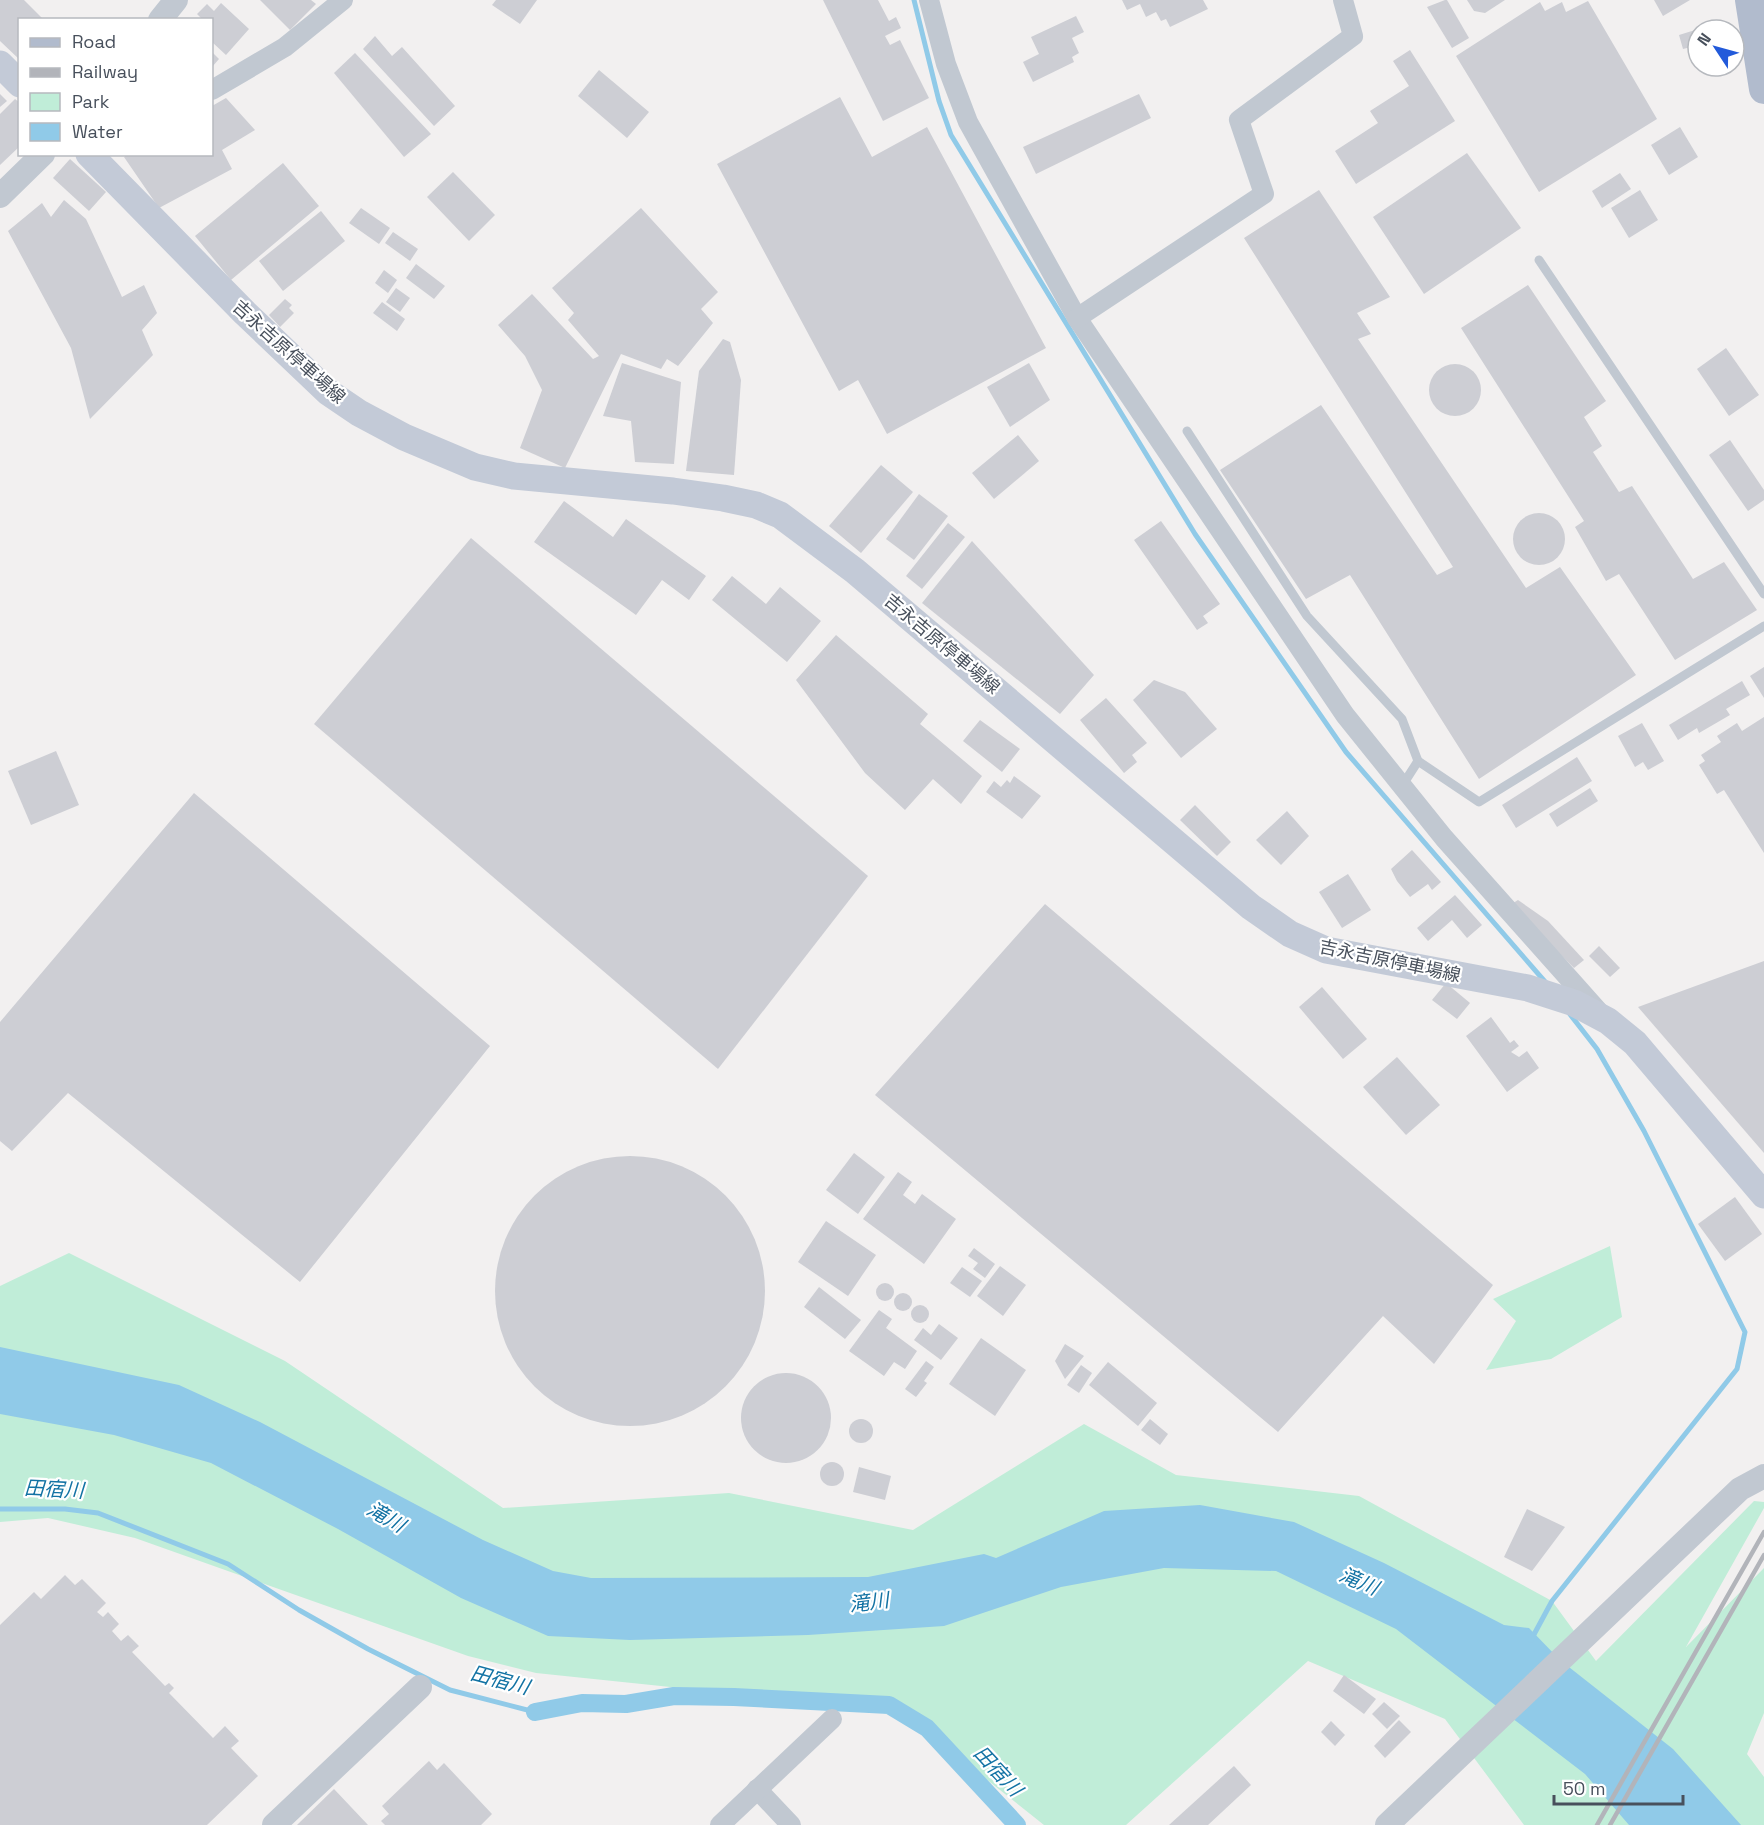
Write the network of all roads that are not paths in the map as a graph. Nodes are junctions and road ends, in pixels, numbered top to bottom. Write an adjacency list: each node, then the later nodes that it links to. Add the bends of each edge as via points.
1 (176, 0): 6 (street)
2 (343, 0): 9 (street, via 285,47)
3 (929, 0): 15 (street, via 946,64 968,122)
4 (1343, 0): 15 (street, via 1353,36 1239,120 1264,194)
5 (1750, 0): 10 (main road)
6 (162, 18)
7 (0, 64): 8 (main road)
8 (18, 82)
9 (213, 89)
10 (1764, 89)
11 (41, 156): 13 (street)
12 (91, 156): 21 (main road, 吉永吉原停車場線, via 289,356 328,392 359,413 476,467 514,476 723,498 780,515 855,571 1251,907 1290,934 1326,950 1528,988 1574,1003)
13 (0, 196)
14 (1539, 260): 17 (lane)
15 (1077, 318): 20 (street, via 1345,715)
16 (1187, 431): 19 (lane, via 1307,616 1402,718)
17 (1764, 594)
18 (1764, 626): 19 (lane, via 1479,802)
19 (1418, 761): 20 (lane)
20 (1402, 786): 21 (street)
21 (1608, 1021): 22 (main road, 吉永吉原停車場線, via 1635,1043)
22 (1764, 1195)
23 (1764, 1476): 30 (street, via 1740,1489)
24 (420, 1687): 27 (street)
25 (832, 1719): 26 (street)
26 (757, 1789): 28 (street); 29 (street)
27 (274, 1825)
28 (720, 1825)
29 (791, 1825)
30 (1387, 1825)

